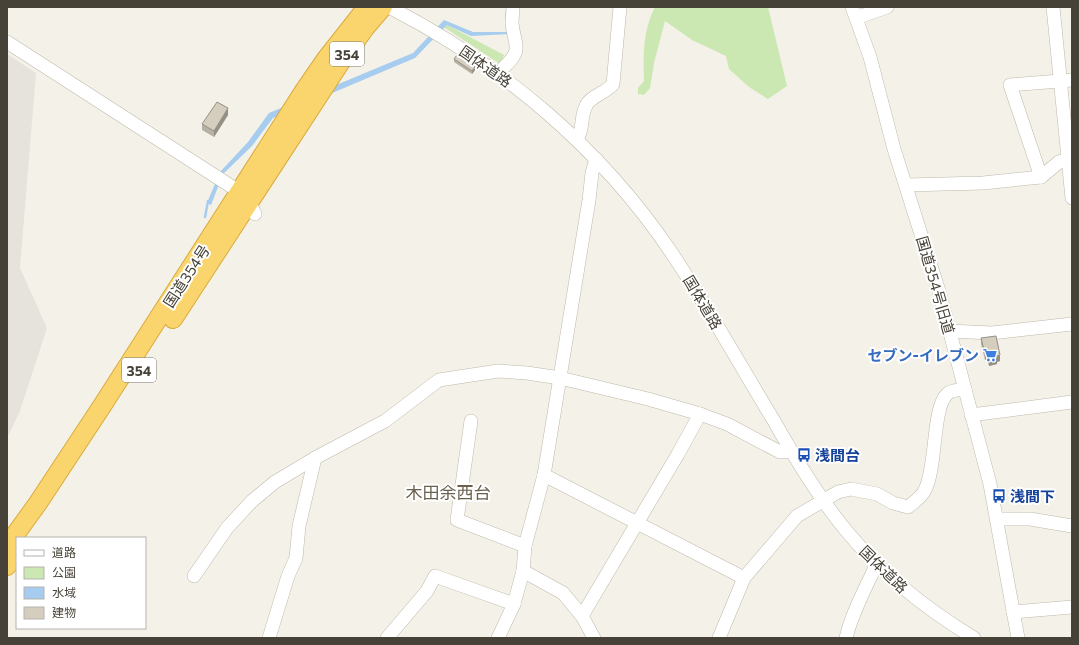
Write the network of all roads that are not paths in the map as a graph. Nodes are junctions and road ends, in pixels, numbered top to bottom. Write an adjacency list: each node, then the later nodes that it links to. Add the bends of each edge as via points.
1 (367, 7): 18 (highway, 国道354号 / 354, via 326,59)
2 (382, 7): 18 (highway, 国道354号 / 354, via 340,63)
3 (389, 7): 12 (street, 国体道路, via 455,45 530,97)
4 (513, 7): 10 (street, via 512,24 517,49 512,60)
5 (620, 7): 12 (street, via 613,84 586,106 581,133)
6 (887, 7): 8 (street)
7 (1053, 7): 11 (street)
8 (854, 13): 16 (street, 国道354号旧道, via 870,57 880,100)
9 (7, 42): 18 (street)
10 (504, 67)
11 (1066, 81): 13 (street); 15 (street, via 1010,85)
12 (577, 139): 14 (street, 国体道路)
13 (1070, 158): 15 (street, via 1059,162); 17 (street)
14 (596, 159): 21 (street); 27 (street, 国体道路, via 670,250)
15 (1041, 177): 16 (street)
16 (906, 185): 20 (street, 国道354号旧道)
17 (1072, 198)
18 (249, 203): 34 (highway, 国道354号 / 354); 35 (highway, 国道354号 / 354)
19 (1072, 324): 20 (street, via 992,333)
20 (949, 331): 22 (street, 国道354号旧道)
21 (560, 378): 24 (street); 28 (street, via 498,371 440,380 385,421); 29 (street)
22 (965, 389): 25 (street, 国道354号旧道); 30 (street, via 947,394 939,414 934,460 925,490 908,507 893,503 877,494 851,489)
23 (1072, 402): 25 (street)
24 (700, 414): 27 (street, via 727,424 780,452); 32 (street)
25 (972, 414): 31 (street, 国道354号旧道)
26 (470, 421): 36 (street, via 457,520)
27 (791, 451): 30 (street, 国体道路)
28 (315, 458): 41 (street, via 275,482 252,501 227,528); 47 (street, via 299,526 296,558)
29 (544, 475): 32 (street); 36 (street)
30 (823, 500): 38 (street, 国体道路, via 848,534); 42 (street, via 797,516)
31 (997, 519): 33 (street, via 1030,519); 45 (street, 国道354号旧道)
32 (637, 524): 42 (street); 46 (street)
33 (1072, 526)
34 (29, 537)
35 (7, 546)
36 (525, 546): 40 (street)
37 (16, 554): 39 (highway)
38 (877, 563): 52 (street, via 850,620); 53 (street, 国体道路, via 910,594)
39 (7, 566)
40 (523, 571): 43 (street); 46 (street, via 563,592)
41 (194, 576)
42 (744, 578): 51 (street)
43 (514, 604): 48 (street, via 435,576 427,591); 49 (street)
44 (1072, 607): 45 (street)
45 (1013, 612): 54 (street, 国道354号旧道)
46 (582, 616): 50 (street)
47 (269, 638)
48 (387, 638)
49 (498, 638)
50 (594, 638)
51 (719, 638)
52 (846, 638)
53 (974, 638)
54 (1018, 638)

